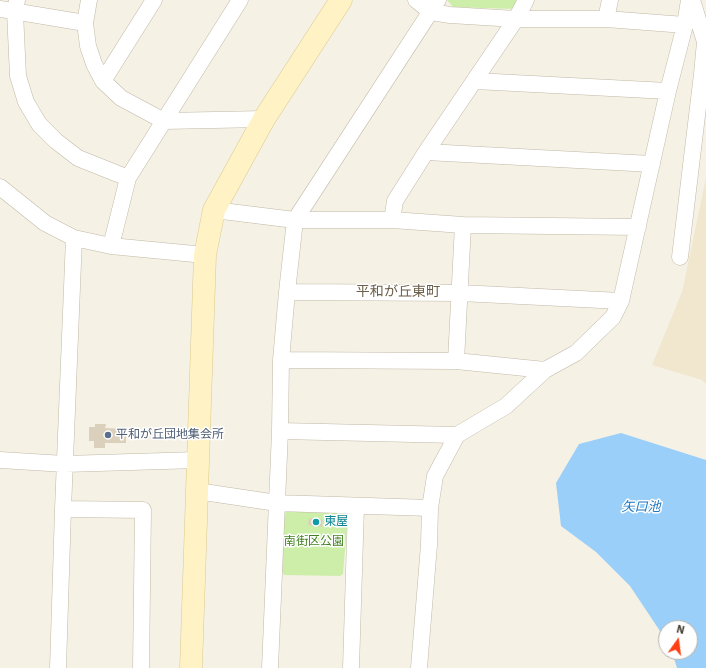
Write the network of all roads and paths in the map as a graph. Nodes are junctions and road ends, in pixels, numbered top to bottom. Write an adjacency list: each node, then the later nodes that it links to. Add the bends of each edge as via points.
1 (89, 0): 14 (street)
2 (154, 0): 16 (street)
3 (240, 0): 20 (street)
4 (341, 0): 19 (street)
5 (416, 0): 10 (street)
6 (526, 0): 12 (street)
7 (610, 0): 13 (street)
8 (689, 0): 15 (street)
9 (692, 0): 33 (street, via 704,42)
10 (434, 6): 12 (street, via 450,15); 26 (street)
11 (11, 7): 14 (street); 23 (street, via 18,76 26,102 39,124 78,158)
12 (516, 19): 13 (street); 17 (street)
13 (606, 19): 15 (street)
14 (85, 22): 16 (street, via 88,46)
15 (685, 25): 18 (street)
16 (103, 81): 20 (street, via 121,98)
17 (475, 81): 18 (street); 21 (street)
18 (668, 92): 22 (street)
19 (264, 119): 20 (street); 25 (street)
20 (164, 121): 23 (street)
21 (426, 152): 22 (street); 27 (street, via 396,201)
22 (652, 164): 29 (street)
23 (128, 178): 31 (street)
24 (0, 187): 30 (street, via 45,223)
25 (214, 210): 26 (street); 32 (street)
26 (295, 220): 27 (street); 34 (street)
27 (392, 220): 28 (street)
28 (463, 225): 29 (street); 35 (street)
29 (638, 227): 36 (street)
30 (74, 238): 31 (street); 44 (street)
31 (111, 246): 32 (street)
32 (205, 255): 43 (street)
33 (680, 257)
34 (286, 292): 35 (street); 37 (street)
35 (460, 293): 36 (street); 38 (street)
36 (621, 300): 39 (street, via 613,317 576,353)
37 (281, 360): 38 (street); 40 (street)
38 (456, 361): 39 (street)
39 (545, 370): 41 (street, via 506,406)
40 (280, 432): 41 (street); 46 (street)
41 (457, 435): 49 (street, via 435,476)
42 (0, 460): 44 (street)
43 (198, 460): 44 (street); 45 (street)
44 (65, 464): 48 (street)
45 (197, 491): 46 (street); 52 (street)
46 (277, 503): 47 (street); 53 (street)
47 (356, 506): 49 (street); 54 (street)
48 (63, 508): 50 (street); 51 (street, via 143,510)
49 (430, 508): 55 (street)
50 (58, 668)
51 (141, 668)
52 (191, 668)
53 (270, 668)
54 (351, 668)
55 (419, 668)

